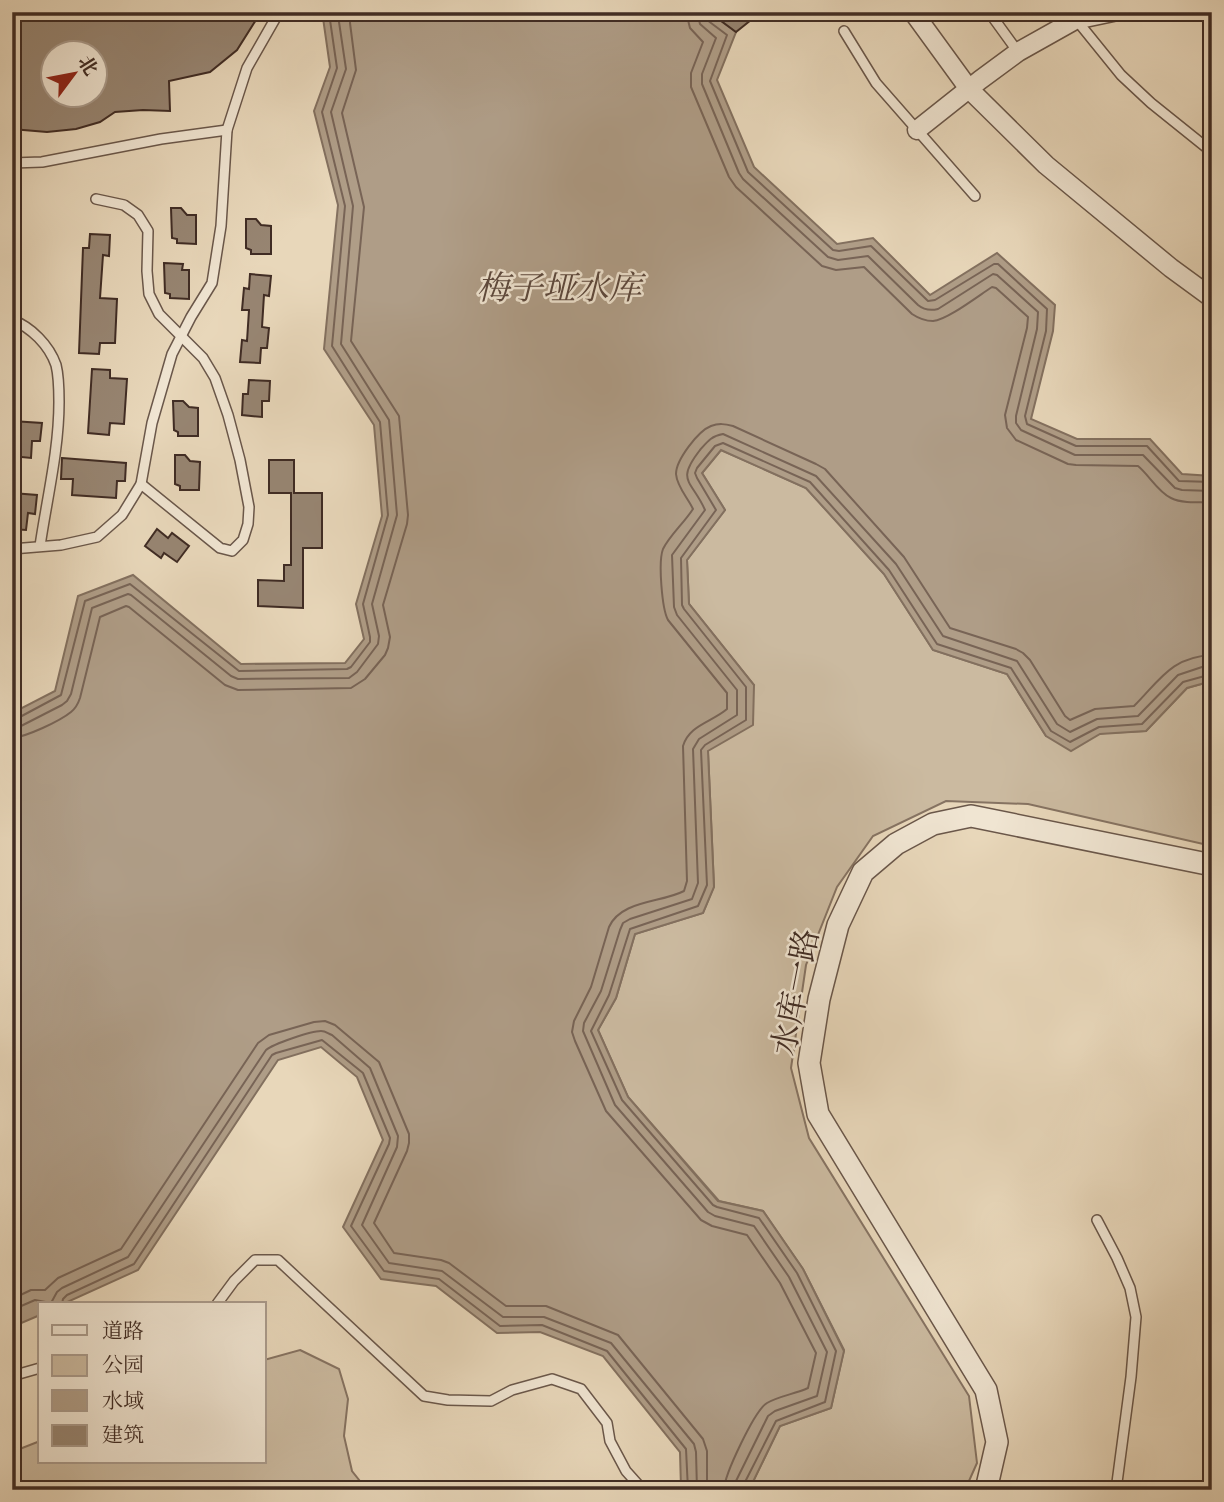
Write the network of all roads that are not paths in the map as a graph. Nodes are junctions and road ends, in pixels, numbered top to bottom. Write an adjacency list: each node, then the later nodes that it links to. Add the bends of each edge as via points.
1 (279, 12): 9 (lane, via 247,68)
2 (913, 12): 8 (street)
3 (989, 12): 7 (lane)
4 (1113, 12): 5 (street)
5 (1072, 16): 7 (street); 11 (lane, via 1121,75)
6 (844, 31): 10 (lane, via 876,83)
7 (1018, 52): 8 (street)
8 (969, 89): 10 (street); 15 (street, via 1045,164)
9 (227, 130): 12 (lane, via 42,162); 17 (lane, via 212,283)
10 (916, 130): 13 (lane)
11 (1212, 152)
12 (12, 163)
13 (975, 196)
14 (96, 199): 17 (lane, via 124,205 138,215 148,232 149,294 159,314)
15 (1212, 298)
16 (12, 320): 19 (lane, via 24,325 47,348 59,386 59,430)
17 (181, 337): 18 (lane, via 152,422); 18 (lane, via 203,358 228,415 248,507 243,540 232,551 220,548)
18 (141, 484): 19 (lane, via 122,515 97,537)
19 (40, 546): 20 (lane)
20 (12, 549)
21 (1212, 864): 27 (street, 水库一路, via 971,816 933,824 896,844 863,873 838,925 808,1063 818,1114 986,1390 997,1443)
22 (1097, 1220): 28 (lane, via 1130,1288 1136,1317)
23 (219, 1302): 26 (lane, via 255,1260 278,1260 424,1396 491,1401 552,1379 581,1389 607,1423 610,1441 626,1471)
24 (38, 1369): 25 (lane)
25 (12, 1376)
26 (643, 1490)
27 (986, 1490)
28 (1116, 1490)

